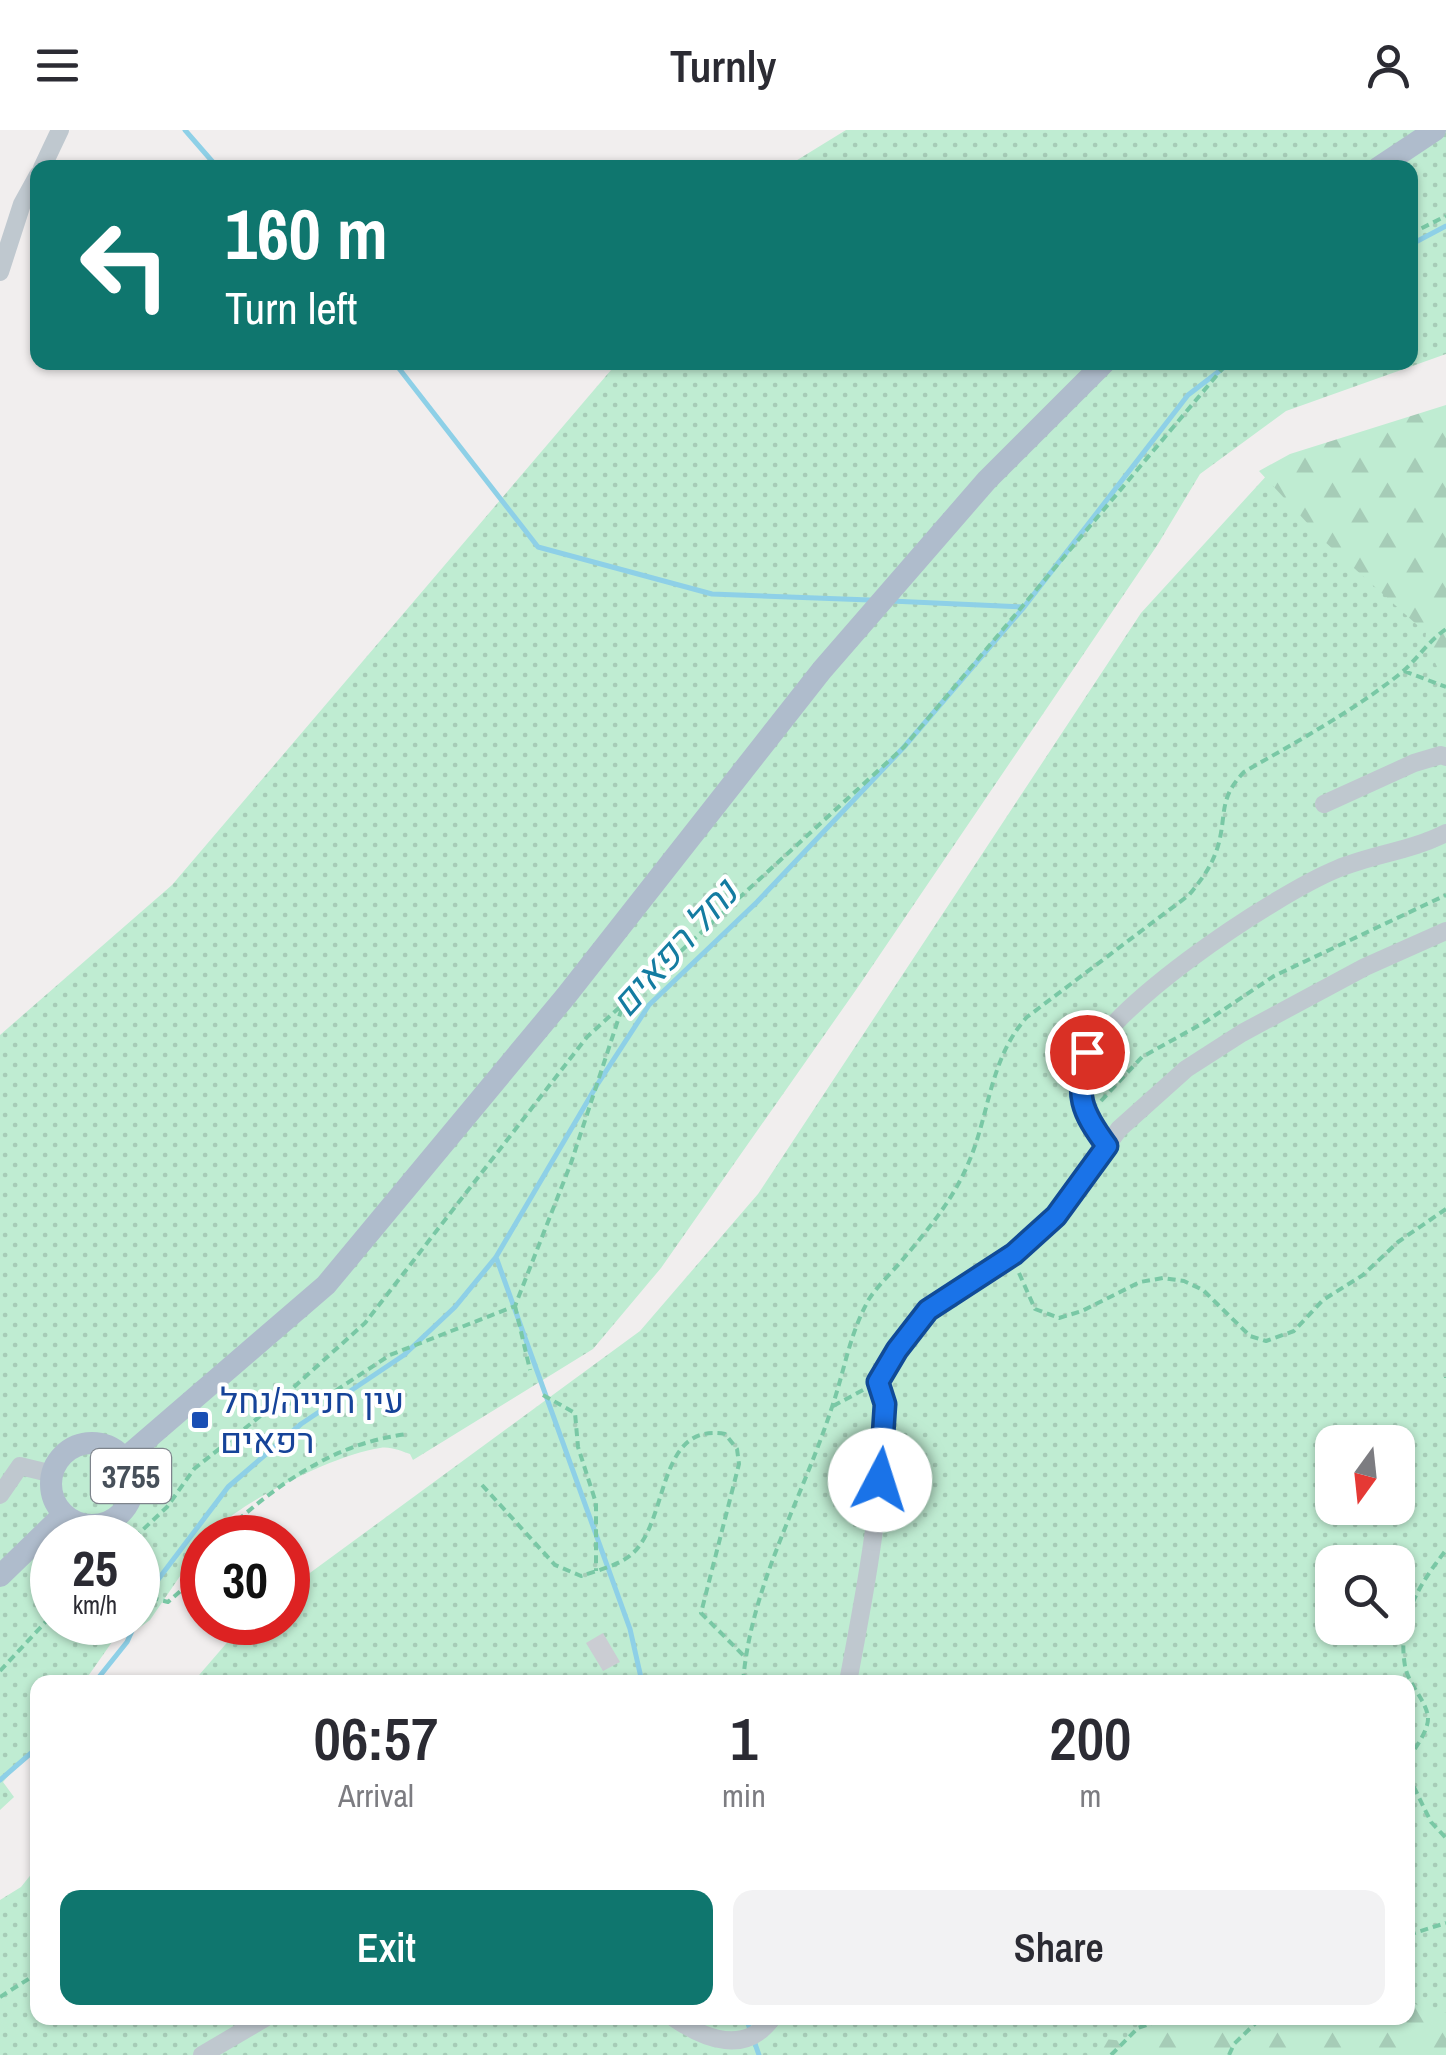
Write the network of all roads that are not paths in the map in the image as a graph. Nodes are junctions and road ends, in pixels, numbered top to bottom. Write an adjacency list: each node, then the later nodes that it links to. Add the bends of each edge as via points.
1 (60, 130): 3 (street)
2 (1436, 130): 4 (main road)
3 (46, 160)
4 (1390, 160)
5 (30, 190): 6 (street)
6 (0, 272)
7 (1097, 370): 13 (main road, 3755, via 988,480 822,670 566,996 326,1285)
8 (1446, 757): 9 (street, via 1414,763)
9 (1324, 804)
10 (1446, 833): 12 (street, via 1338,868 1276,901 1201,948 1087,1052 1078,1081 1086,1116)
11 (1446, 932): 12 (street, via 1242,1033 1186,1069)
12 (1107, 1146): 19 (street, via 1056,1216 1014,1254 928,1310 878,1382 884,1446)
13 (124, 1459): 14 (main road, 3755, via 105,1446 82,1445 61,1457); 17 (main road, 3755, via 133,1483)
14 (52, 1474): 15 (street, via 20,1466); 16 (main road, 3755, via 52,1492)
15 (0, 1496)
16 (64, 1514): 18 (main road, 3755)
17 (121, 1515)
18 (0, 1576)
19 (849, 1675)
20 (254, 2025): 23 (street)
21 (684, 2025): 22 (street, via 719,2041 745,2040)
22 (767, 2025)
23 (202, 2055)

